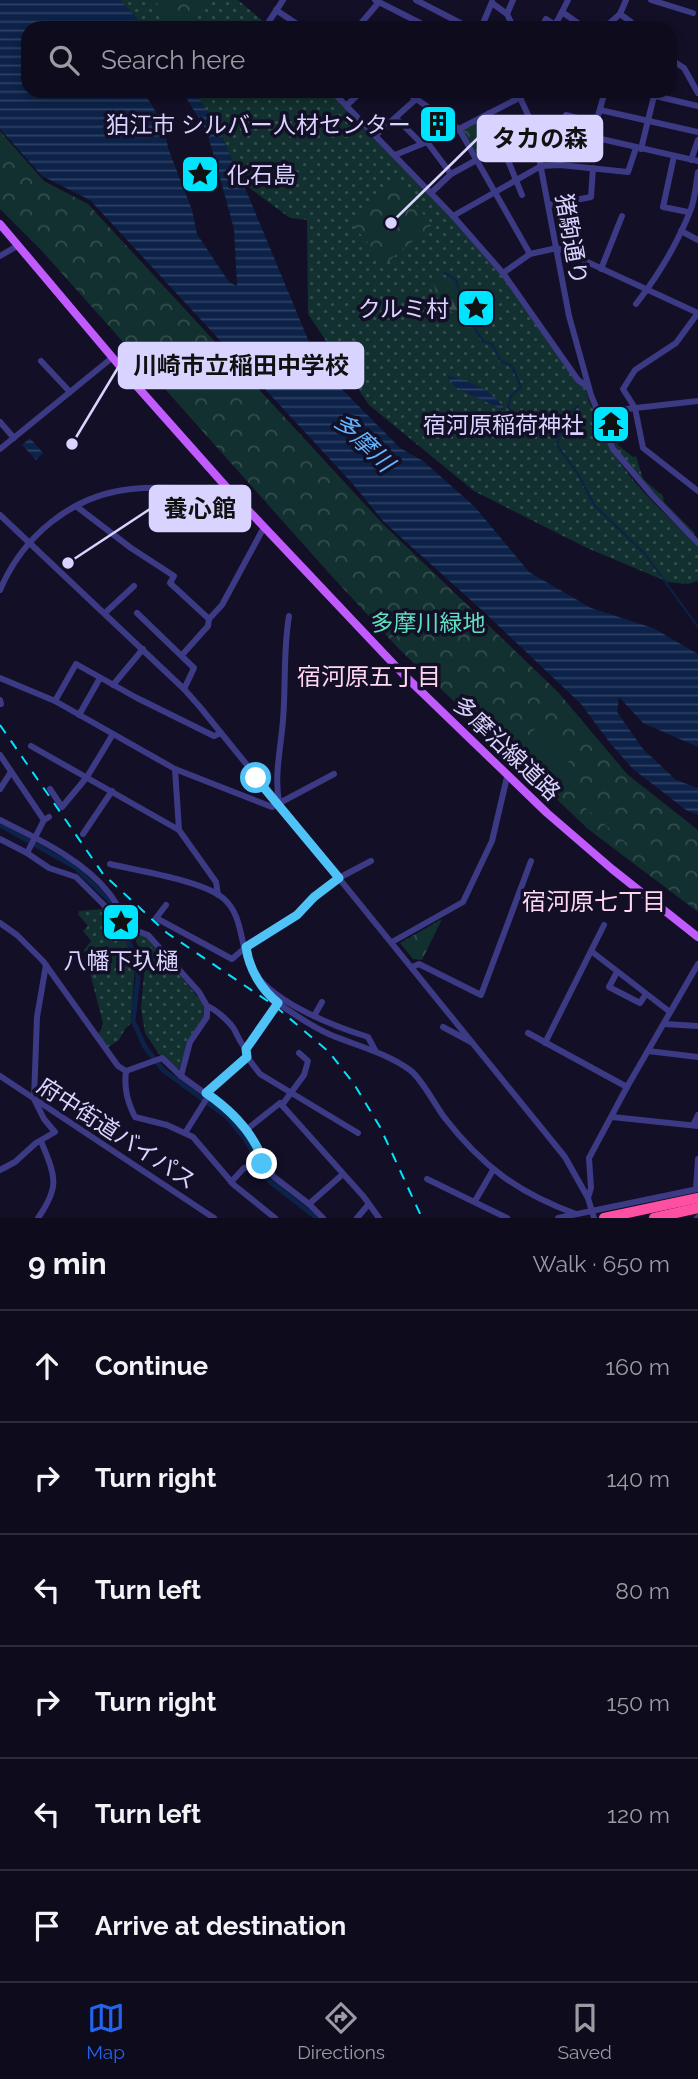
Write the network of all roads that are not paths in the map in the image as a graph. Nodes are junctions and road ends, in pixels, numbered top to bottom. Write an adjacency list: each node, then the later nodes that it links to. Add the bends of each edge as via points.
1 (283, 0): 9 (street)
2 (416, 0): 18 (street)
3 (513, 0): 12 (street)
4 (568, 0): 10 (street)
5 (651, 0): 11 (street)
6 (379, 1): 16 (street); 17 (street)
7 (624, 1): 13 (street)
8 (491, 2): 12 (street); 19 (street)
9 (276, 10): 14 (street); 15 (street)
10 (562, 12): 21 (street); 22 (street)
11 (693, 13)
12 (507, 14): 20 (street)
13 (620, 14): 23 (street); 24 (street)
14 (269, 21)
15 (292, 21)
16 (363, 21)
17 (415, 21)
18 (456, 21)
19 (484, 21)
20 (509, 21)
21 (559, 21)
22 (575, 21)
23 (612, 21)
24 (630, 21)
25 (677, 64): 26 (street)
26 (698, 93)
27 (340, 98): 35 (street)
28 (354, 98): 35 (street)
29 (513, 98): 38 (street)
30 (521, 98): 41 (street, 猪駒通り)
31 (603, 98): 37 (street)
32 (654, 98): 40 (street)
33 (663, 98): 36 (street)
34 (416, 99): 39 (street); 42 (street)
35 (347, 105): 45 (street)
36 (698, 106)
37 (600, 110): 40 (street); 43 (street, via 596,122 566,115)
38 (489, 113): 42 (street); 48 (street)
39 (396, 118): 45 (street); 47 (street)
40 (648, 122): 44 (street); 49 (street)
41 (533, 126): 43 (street); 54 (street, 猪駒通り)
42 (459, 129): 47 (street); 52 (street)
43 (564, 131): 49 (street); 55 (street)
44 (698, 132)
45 (376, 135): 50 (street)
46 (698, 140): 53 (street)
47 (425, 143): 50 (street); 58 (street)
48 (502, 146): 52 (street); 59 (street)
49 (639, 149): 51 (street); 56 (street, via 628,172)
50 (395, 155): 61 (street)
51 (674, 156): 53 (street); 64 (street, via 663,207)
52 (477, 160): 58 (street); 60 (street)
53 (695, 160)
54 (541, 166): 55 (street); 59 (street); 63 (street, 猪駒通り)
55 (560, 166): 56 (street)
56 (593, 169): 63 (street, via 591,197)
57 (698, 172): 64 (street)
58 (451, 174): 61 (street)
59 (517, 179): 60 (street); 62 (street)
60 (495, 192): 65 (street); 72 (street)
61 (431, 193): 65 (street)
62 (522, 195)
63 (548, 205): 71 (street, 猪駒通り)
64 (692, 211): 68 (street)
65 (453, 216): 75 (street)
66 (622, 216): 74 (street)
67 (0, 224): 70 (main road, 多摩沿線道路)
68 (681, 231): 69 (street); 76 (street)
69 (698, 240)
70 (19, 245): 73 (street); 79 (main road, 多摩沿線道路)
71 (557, 248): 72 (street); 74 (street); 81 (street, 猪駒通り, via 569,316)
72 (530, 254): 75 (street)
73 (0, 256)
74 (601, 269): 76 (street)
75 (503, 273): 81 (street, via 578,380)
76 (646, 290): 77 (street); 78 (street)
77 (635, 303)
78 (698, 313): 84 (street, via 676,343 635,370 626,383 623,389)
79 (113, 357): 82 (street); 89 (main road, 多摩沿線道路)
80 (41, 361): 82 (street)
81 (589, 387): 85 (street, 猪駒通り)
82 (69, 392): 87 (street)
83 (698, 401): 84 (street)
84 (635, 408): 85 (street); 90 (street, via 643,448)
85 (600, 412): 95 (street, 猪駒通り, via 617,453)
86 (0, 422): 87 (street)
87 (14, 438): 88 (street)
88 (0, 449)
89 (229, 490): 91 (street, via 135,488); 93 (main road, 多摩沿線道路)
90 (698, 491)
91 (76, 506): 94 (street); 101 (street, via 174,576 170,583)
92 (0, 514): 94 (street)
93 (264, 528): 101 (street, via 222,605); 118 (main road, 多摩沿線道路)
94 (29, 541): 97 (street); 99 (street)
95 (698, 543)
96 (134, 586): 99 (street)
97 (0, 590)
98 (137, 613): 103 (street)
99 (105, 614): 102 (street)
100 (289, 616): 122 (street, via 278,753)
101 (209, 619): 103 (street)
102 (143, 649): 106 (street); 107 (street)
103 (182, 655): 107 (street, via 194,668)
104 (0, 678): 108 (street)
105 (100, 678): 106 (street); 108 (street, via 76,664); 109 (street)
106 (113, 685): 110 (street, via 214,736)
107 (184, 689): 110 (street)
108 (55, 701): 109 (street)
109 (79, 715): 111 (street)
110 (221, 733): 122 (street)
111 (113, 734): 114 (street); 117 (street)
112 (31, 746): 117 (street)
113 (0, 755): 115 (street)
114 (175, 769): 122 (street, via 272,807); 124 (street)
115 (11, 772): 119 (street); 127 (street, via 46,818)
116 (334, 774): 122 (street)
117 (87, 777): 120 (street, via 62,807); 121 (street)
118 (507, 777): 138 (main road, 多摩沿線道路); 139 (street, via 492,841 463,902)
119 (0, 789)
120 (50, 789)
121 (112, 791): 124 (street); 125 (street)
122 (279, 804): 132 (street)
123 (0, 820): 127 (street)
124 (179, 830): 133 (street, via 216,882)
125 (83, 834)
126 (0, 839): 128 (street)
127 (35, 840): 128 (street); 137 (street, via 100,883)
128 (28, 851): 137 (street, via 48,869 76,877 119,924)
129 (371, 861): 132 (street)
130 (531, 861): 144 (street, via 481,995 419,964)
131 (110, 864): 133 (street, via 190,883)
132 (339, 878): 139 (street); 140 (street, via 297,915)
133 (218, 895): 140 (street, via 234,912)
134 (166, 905): 140 (street, via 156,918 168,926 232,959)
135 (0, 923): 143 (street)
136 (604, 925): 141 (street)
137 (128, 927): 150 (street, via 154,941)
138 (698, 937)
139 (392, 942): 144 (street)
140 (246, 947): 146 (street, via 248,961)
141 (590, 951): 145 (street); 157 (street)
142 (698, 964): 151 (street)
143 (46, 965): 164 (street, via 111,1059); 170 (street, via 37,1017)
144 (412, 967): 158 (street)
145 (617, 972): 147 (street); 147 (street, via 610,987 640,1003)
146 (258, 976): 149 (street); 152 (street)
147 (646, 994): 151 (street)
148 (322, 1002): 152 (street)
149 (278, 1003): 159 (street, via 320,1030); 161 (street)
150 (207, 1006): 161 (street, via 234,1028); 166 (street, via 207,1017 190,1042)
151 (670, 1013): 153 (street)
152 (314, 1016): 159 (street, via 368,1037)
153 (664, 1024): 154 (street); 160 (street)
154 (698, 1026)
155 (443, 1027): 158 (street)
156 (527, 1034): 157 (street)
157 (545, 1043): 167 (street)
158 (475, 1045): 187 (street, via 565,1157)
159 (375, 1051): 182 (street, via 413,1072 458,1135)
160 (648, 1051): 163 (street); 167 (street)
161 (247, 1053): 168 (street, via 260,1074); 169 (street)
162 (299, 1053): 168 (street, via 309,1061)
163 (698, 1057)
164 (126, 1071): 166 (street, via 162,1058); 176 (street, via 126,1095 135,1117)
165 (0, 1076): 170 (street, 府中街道バイパス)
166 (181, 1076): 169 (street)
167 (627, 1087): 173 (street)
168 (292, 1093): 171 (street); 177 (street)
169 (207, 1096): 175 (street, via 232,1113); 176 (street)
170 (34, 1099): 178 (street, via 55,1132); 195 (street, 府中街道バイパス)
171 (282, 1105): 175 (street); 183 (street)
172 (698, 1115): 174 (street)
173 (612, 1117): 174 (street); 187 (street, via 589,1158)
174 (695, 1126)
175 (246, 1130): 180 (street, via 258,1148)
176 (185, 1133): 185 (street, via 197,1140)
177 (358, 1133)
178 (41, 1141): 181 (street); 194 (street, via 54,1191)
179 (698, 1159): 186 (street)
180 (260, 1164): 185 (street, via 244,1168); 189 (street)
181 (0, 1170)
182 (493, 1170): 188 (street); 192 (street, via 525,1192)
183 (343, 1174): 189 (street); 190 (street)
184 (427, 1179): 188 (street)
185 (231, 1182): 196 (street)
186 (696, 1192): 193 (street); 202 (highway, bridge); 204 (street)
187 (588, 1198): 193 (street)
188 (475, 1201): 200 (street)
189 (309, 1204): 197 (street)
190 (369, 1205): 198 (street); 199 (street)
191 (698, 1208): 203 (highway, bridge)
192 (576, 1214): 193 (street); 201 (street)
193 (593, 1214)
194 (38, 1218)
195 (214, 1218)
196 (275, 1218)
197 (323, 1218)
198 (357, 1218)
199 (379, 1218)
200 (507, 1218)
201 (558, 1218)
202 (604, 1218)
203 (654, 1218)
204 (697, 1218)

